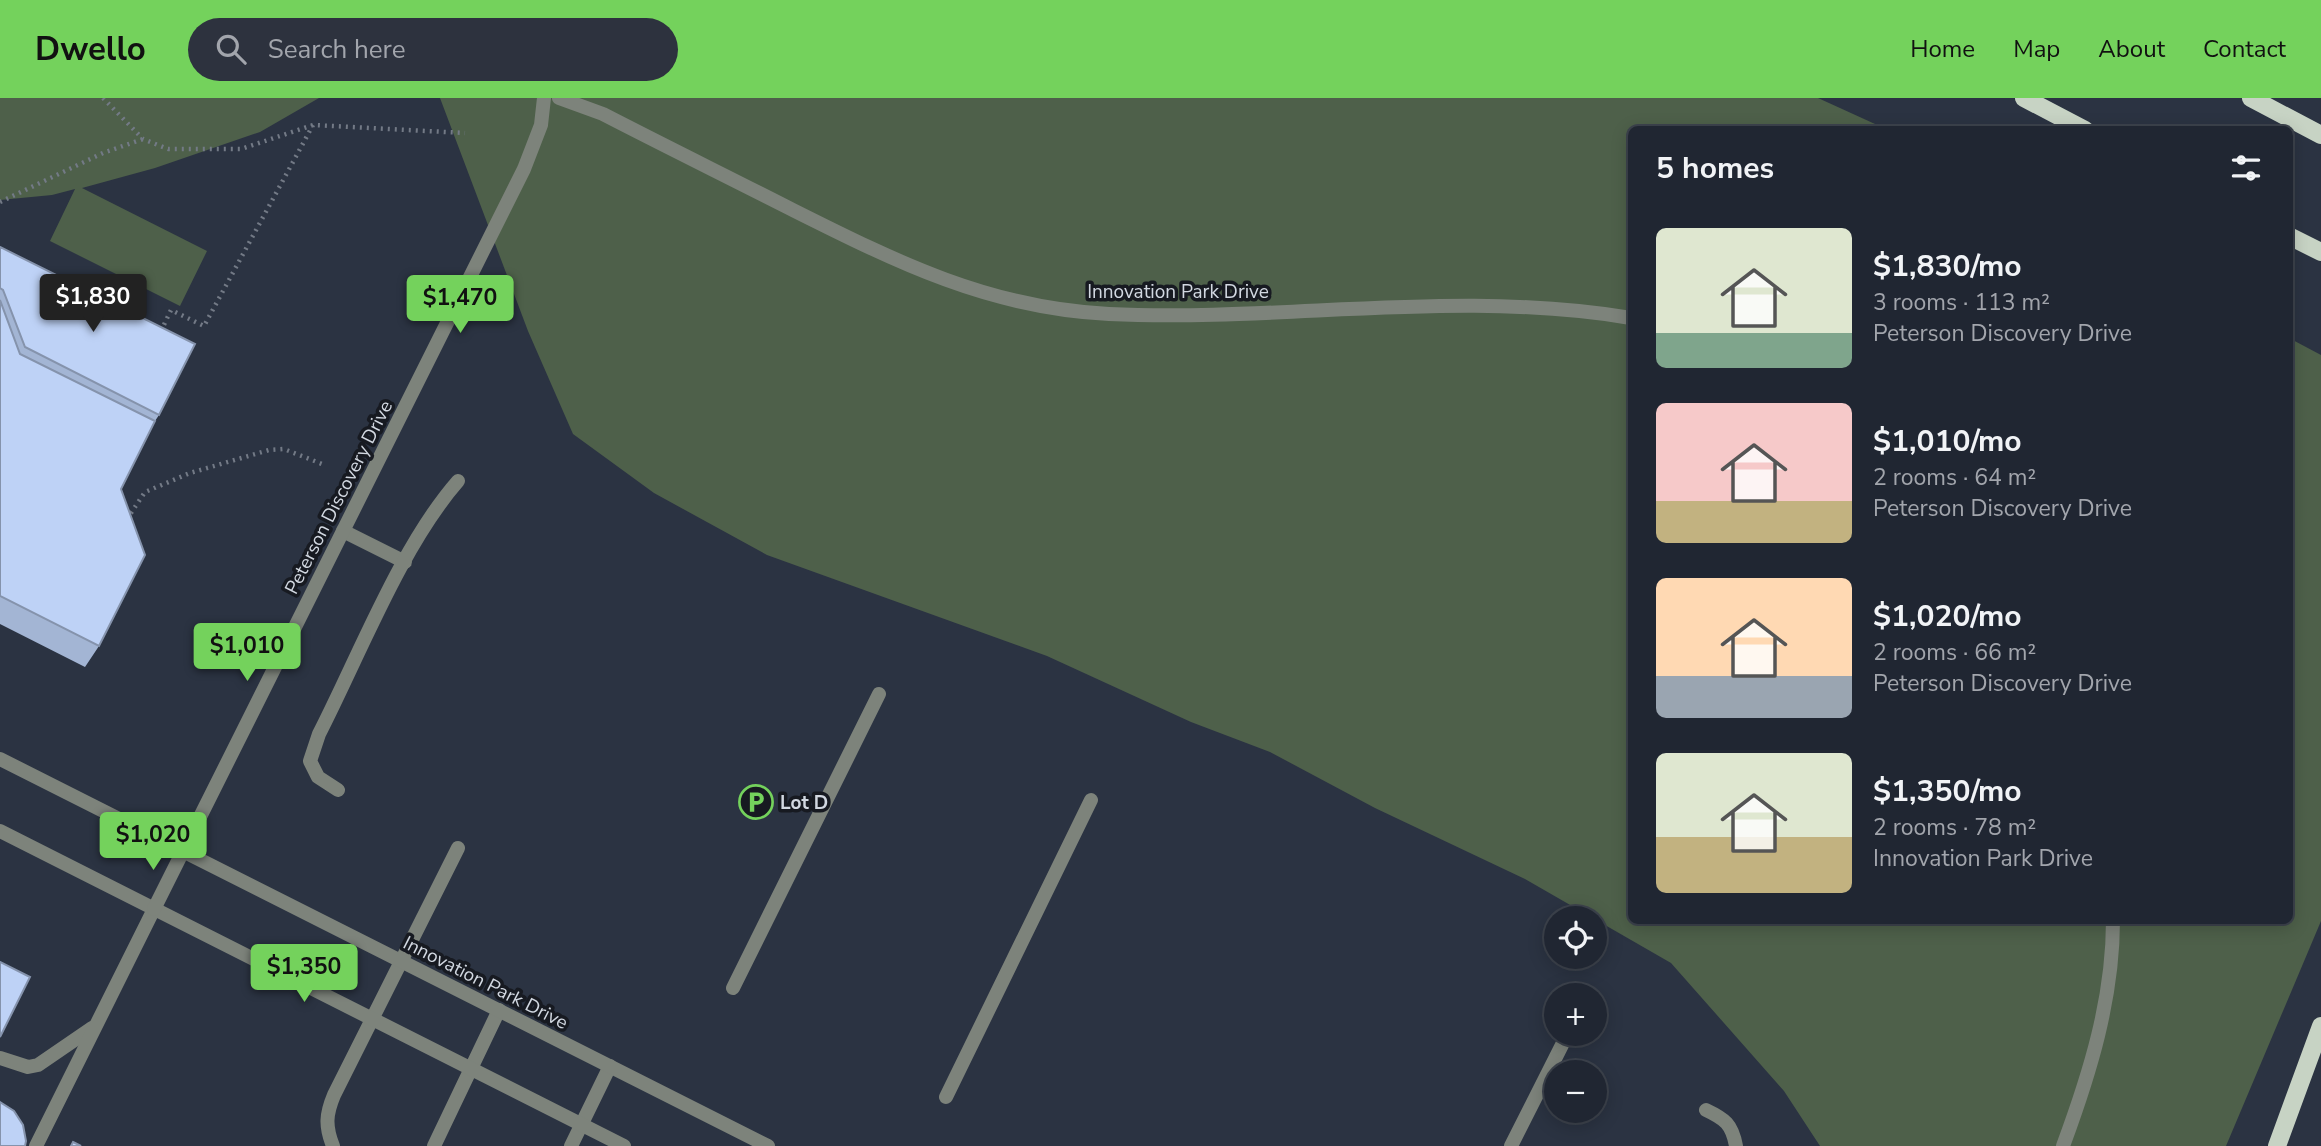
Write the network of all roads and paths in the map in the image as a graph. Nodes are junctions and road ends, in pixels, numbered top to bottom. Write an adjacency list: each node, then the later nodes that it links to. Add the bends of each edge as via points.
1 (103, 98): 10 (path)
2 (544, 98): 19 (street, Peterson Discovery Drive, via 541,125 524,169)
3 (559, 98): 14 (street, Innovation Park Drive, via 603,114 874,251 965,289 1006,299 1109,314 1493,304 1579,309)
4 (2024, 98): 7 (main road)
5 (2251, 98): 9 (main road)
6 (313, 125): 8 (path); 10 (path, via 241,149 167,149); 15 (path, via 204,326 171,310)
7 (2077, 126)
8 (465, 133)
9 (2321, 135)
10 (143, 139): 11 (path)
11 (0, 202)
12 (2293, 238): 13 (main road)
13 (2321, 252)
14 (1628, 317)
15 (157, 340)
16 (322, 464): 18 (path, via 284,449 190,473 145,492)
17 (458, 481): 20 (street, via 437,505)
18 (121, 529)
19 (343, 531): 20 (street); 27 (street, Peterson Discovery Drive)
20 (405, 562): 23 (street, via 319,734 310,761 318,777)
21 (879, 694): 31 (street)
22 (0, 759): 27 (street, Innovation Park Drive)
23 (338, 790)
24 (1091, 800): 40 (street)
25 (0, 831): 28 (street)
26 (458, 848): 30 (street)
27 (183, 851): 28 (street, Peterson Discovery Drive); 30 (street, Innovation Park Drive)
28 (154, 909): 33 (street); 34 (street, Peterson Discovery Drive)
29 (2113, 924): 51 (street, via 2104,1018 2087,1083)
30 (399, 960): 32 (street, Innovation Park Drive); 33 (street)
31 (733, 988)
32 (499, 1010): 38 (street, Innovation Park Drive); 39 (street)
33 (371, 1018): 39 (street); 44 (street, via 326,1115)
34 (96, 1025): 37 (street, via 38,1065 28,1067); 43 (street, Peterson Discovery Drive)
35 (2321, 1026): 52 (main road)
36 (1561, 1046): 49 (street)
37 (0, 1058)
38 (610, 1066): 42 (street); 48 (street, Innovation Park Drive)
39 (471, 1069): 42 (street); 45 (street)
40 (946, 1097)
41 (1706, 1110): 50 (street, via 1726,1119)
42 (581, 1124): 46 (street); 47 (street)
43 (36, 1146)
44 (334, 1146)
45 (434, 1146)
46 (571, 1146)
47 (624, 1146)
48 (768, 1146)
49 (1511, 1146)
50 (1736, 1146)
51 (2063, 1146)
52 (2277, 1146)

